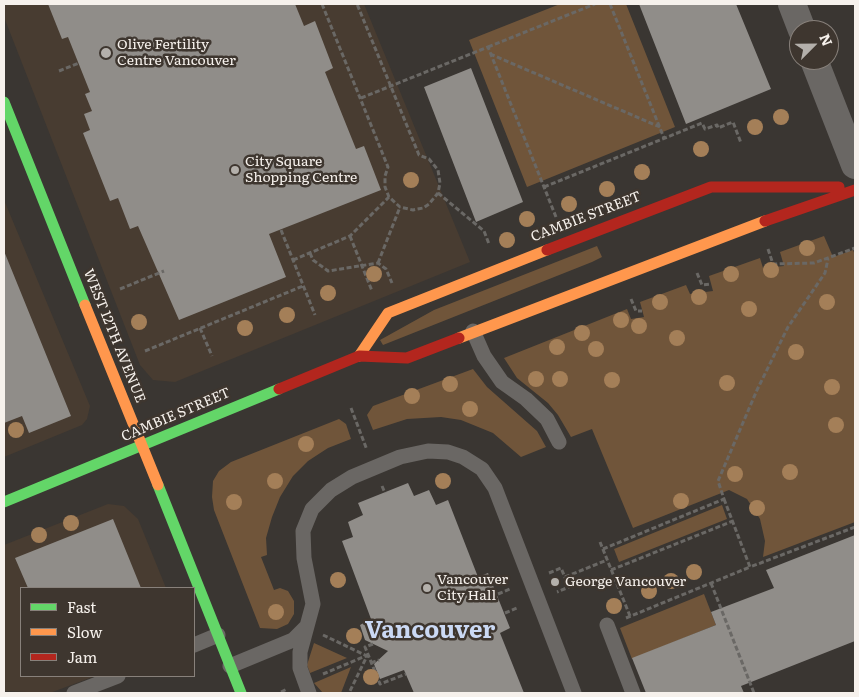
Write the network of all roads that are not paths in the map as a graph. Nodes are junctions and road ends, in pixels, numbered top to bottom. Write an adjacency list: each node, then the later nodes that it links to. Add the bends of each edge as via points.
1 (792, 4): 2 (street)
2 (798, 20)
3 (818, 70): 5 (street)
4 (4, 102): 10 (main road, WEST 12TH AVENUE)
5 (855, 165)
6 (855, 189): 7 (main road, CAMBIE STREET); 8 (main road, CAMBIE STREET, via 711,187 695,192 388,313)
7 (473, 331): 8 (main road, CAMBIE STREET, via 407,358); 9 (lane, via 484,356 502,382 547,419)
8 (359, 356): 10 (main road, CAMBIE STREET)
9 (559, 442)
10 (142, 446): 11 (main road, CAMBIE STREET); 14 (main road, WEST 12TH AVENUE)
11 (4, 502)
12 (607, 625): 22 (lane)
13 (306, 627): 16 (lane, via 293,640); 20 (lane, via 300,668); 21 (lane, via 313,604 304,558 303,531 312,509 331,490 374,466 428,451 448,452 464,457 482,469 495,488)
14 (218, 636): 15 (lane); 16 (main road, WEST 12TH AVENUE)
15 (195, 645)
16 (230, 666): 19 (main road, WEST 12TH AVENUE)
17 (115, 677): 18 (lane)
18 (74, 693)
19 (241, 693)
20 (309, 693)
21 (574, 693)
22 (633, 693)

